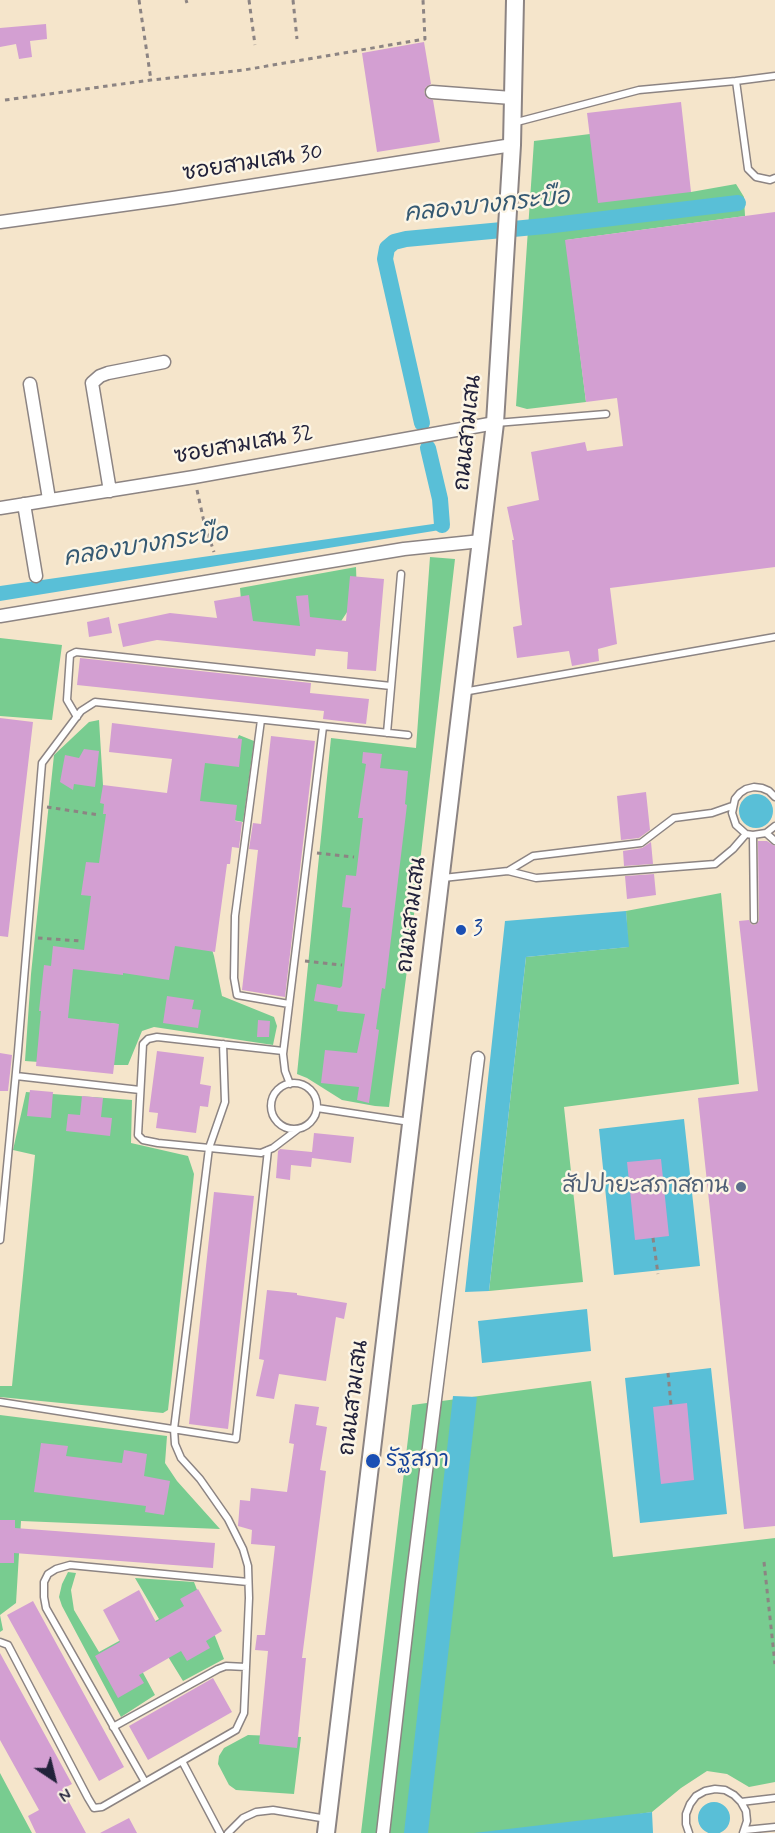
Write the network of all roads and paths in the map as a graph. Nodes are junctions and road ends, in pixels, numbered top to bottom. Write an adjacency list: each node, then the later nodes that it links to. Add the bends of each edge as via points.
1 (139, 0): 9 (path)
2 (249, 0): 7 (path)
3 (293, 0): 6 (path)
4 (423, 0): 9 (path, via 425,39 244,70)
5 (515, 0): 12 (main road, ถนนสามเสน)
6 (297, 39)
7 (255, 45)
8 (775, 76): 10 (lane)
9 (151, 80): 13 (path)
10 (736, 81): 14 (lane, via 639,90); 16 (lane, via 748,169 756,177)
11 (432, 92): 12 (street)
12 (512, 98): 14 (main road, ถนนสามเสน)
13 (5, 100)
14 (513, 123): 15 (main road, ถนนสามเสน)
15 (512, 145): 17 (street, ซอยสามเสน 30); 21 (main road, ถนนสามเสน)
16 (775, 179)
17 (0, 222)
18 (164, 362): 23 (street, via 108,373 92,383)
19 (30, 384): 24 (street)
20 (606, 414): 21 (lane)
21 (495, 423): 22 (street, ซอยสามเสน 32); 27 (main road, ถนนสามเสน)
22 (194, 477): 23 (street, ซอยสามเสน 32); 28 (path)
23 (110, 491): 24 (street, ซอยสามเสน 32)
24 (49, 499): 25 (street, ซอยสามเสน 32)
25 (24, 504): 26 (street, ซอยสามเสน 32); 30 (street)
26 (0, 508)
27 (481, 541): 31 (street, via 404,549); 34 (main road, ถนนสามเสน)
28 (214, 552)
29 (402, 574): 33 (lane)
30 (36, 576)
31 (0, 616)
32 (775, 637): 34 (lane)
33 (391, 686): 35 (lane, via 76,652 70,655 67,700); 38 (lane)
34 (462, 692): 51 (main road, ถนนสามเสน)
35 (77, 717): 36 (lane, via 95,702); 41 (lane, via 42,763)
36 (261, 720): 37 (lane); 57 (lane, via 235,916 234,978 237,995)
37 (323, 727): 38 (lane); 48 (lane)
38 (387, 733): 39 (lane)
39 (408, 735)
40 (775, 797): 42 (lane, via 754,787 740,793)
41 (38, 806): 43 (path); 53 (lane)
42 (732, 806): 46 (lane, via 736,825); 50 (lane, via 674,818 641,843 532,856)
43 (99, 815)
44 (775, 826): 45 (lane)
45 (766, 833): 46 (lane); 47 (lane)
46 (749, 834): 50 (lane, via 716,864 536,878); 52 (lane)
47 (775, 841)
48 (308, 852): 49 (path); 55 (lane)
49 (354, 857)
50 (508, 872): 51 (lane)
51 (440, 878): 65 (main road, ถนนสามเสน)
52 (754, 920)
53 (27, 937): 54 (path); 61 (lane)
54 (81, 941)
55 (295, 960): 56 (path); 57 (lane)
56 (342, 965)
57 (289, 1004): 59 (lane)
58 (223, 1044): 59 (lane); 63 (lane, via 148,1039 143,1044); 67 (lane, via 225,1102)
59 (284, 1051): 62 (lane)
60 (478, 1058): 91 (street)
61 (15, 1076): 63 (lane); 70 (lane)
62 (290, 1084): 64 (lane, via 308,1088); 66 (lane, via 275,1094 272,1108 277,1122)
63 (140, 1090): 67 (lane, via 138,1136 158,1143)
64 (317, 1108): 65 (lane); 66 (lane, via 311,1122)
65 (411, 1122): 86 (main road, ถนนสามเสน)
66 (298, 1129): 68 (lane)
67 (208, 1148): 68 (lane, via 261,1153); 75 (lane)
68 (268, 1150): 75 (lane, via 236,1439)
69 (653, 1238): 71 (path)
70 (0, 1240)
71 (657, 1274)
72 (668, 1373): 74 (path)
73 (0, 1402): 75 (lane)
74 (671, 1405)
75 (174, 1430): 77 (lane, via 181,1458 228,1519 243,1549)
76 (764, 1562): 79 (path)
77 (248, 1582): 80 (lane); 81 (lane, via 70,1565 48,1574 44,1582 45,1608)
78 (0, 1642): 83 (lane, via 8,1645 94,1808)
79 (775, 1664)
80 (246, 1666): 81 (lane, via 218,1668); 82 (lane, via 243,1713 236,1730)
81 (113, 1727): 83 (lane)
82 (182, 1761): 83 (lane); 89 (lane)
83 (145, 1782)
84 (775, 1798): 85 (lane)
85 (741, 1802): 88 (lane, via 746,1811); 92 (lane, via 725,1790 705,1791 696,1796 686,1814)
86 (326, 1826): 90 (lane, via 273,1810 243,1818)
87 (775, 1827): 88 (lane)
88 (744, 1832)
89 (220, 1833)
90 (228, 1833)
91 (383, 1833)
92 (689, 1833)

